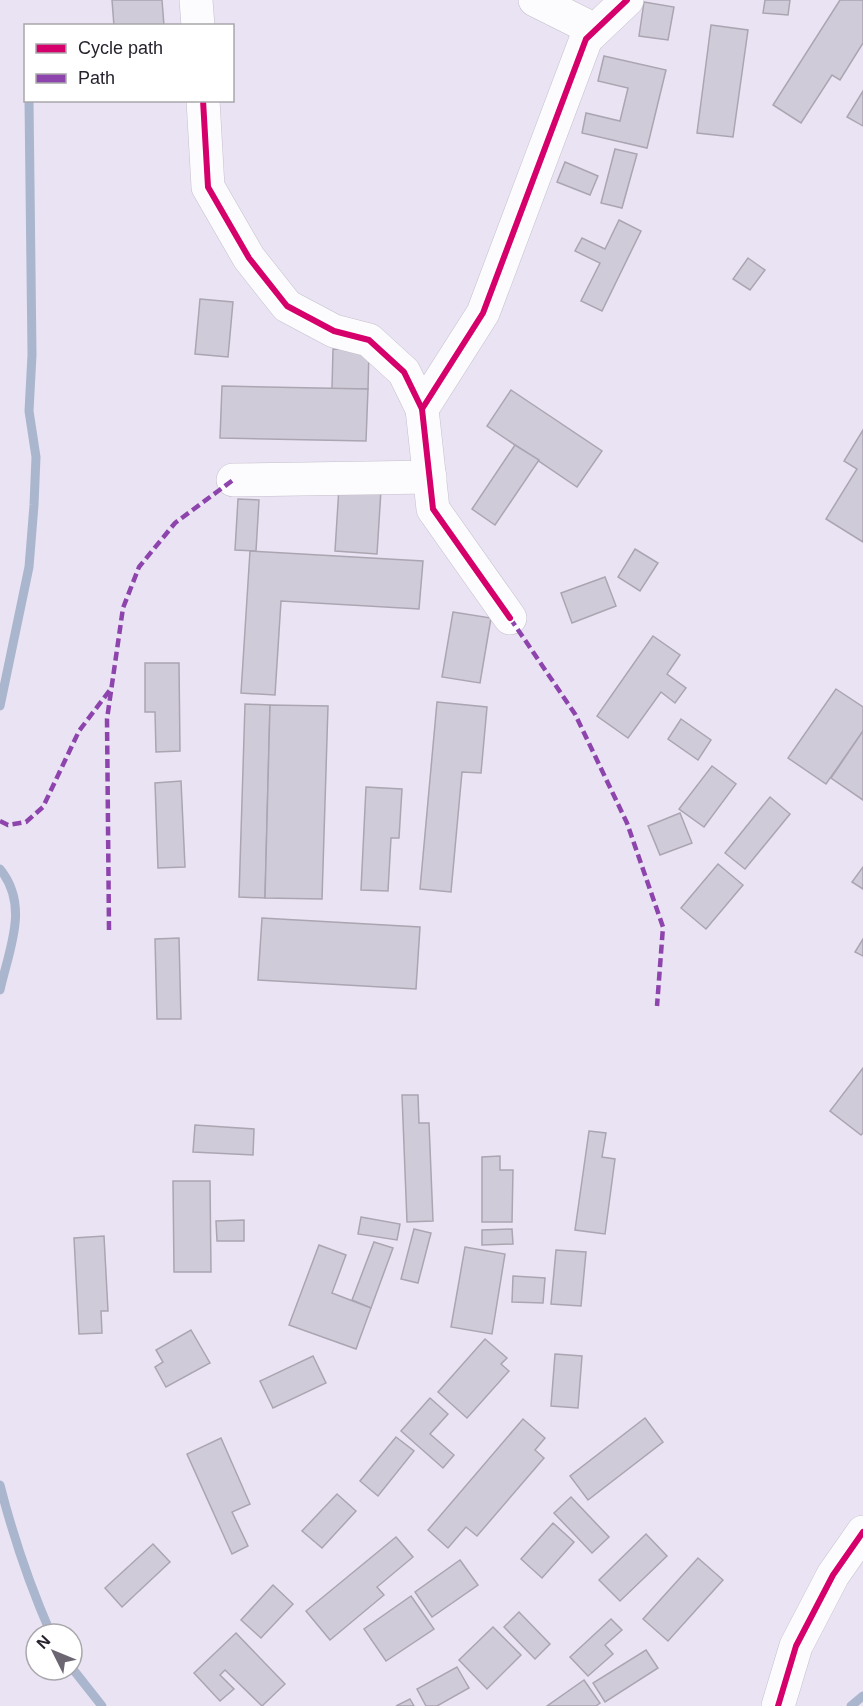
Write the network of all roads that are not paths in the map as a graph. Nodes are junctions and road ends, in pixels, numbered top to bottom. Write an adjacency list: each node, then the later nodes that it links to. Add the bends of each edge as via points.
1 (196, 0): 4 (street)
2 (536, 0): 5 (street)
3 (627, 0): 5 (street)
4 (198, 24)
5 (595, 30): 7 (street, via 586,39 483,313)
6 (203, 102): 7 (street, via 208,187 249,258 287,306 334,331 369,340 404,372)
7 (422, 409): 8 (street)
8 (430, 477): 9 (street); 10 (street, via 434,509)
9 (233, 480)
10 (510, 618)
11 (863, 1532): 12 (street, via 834,1575 796,1646)
12 (778, 1706)

